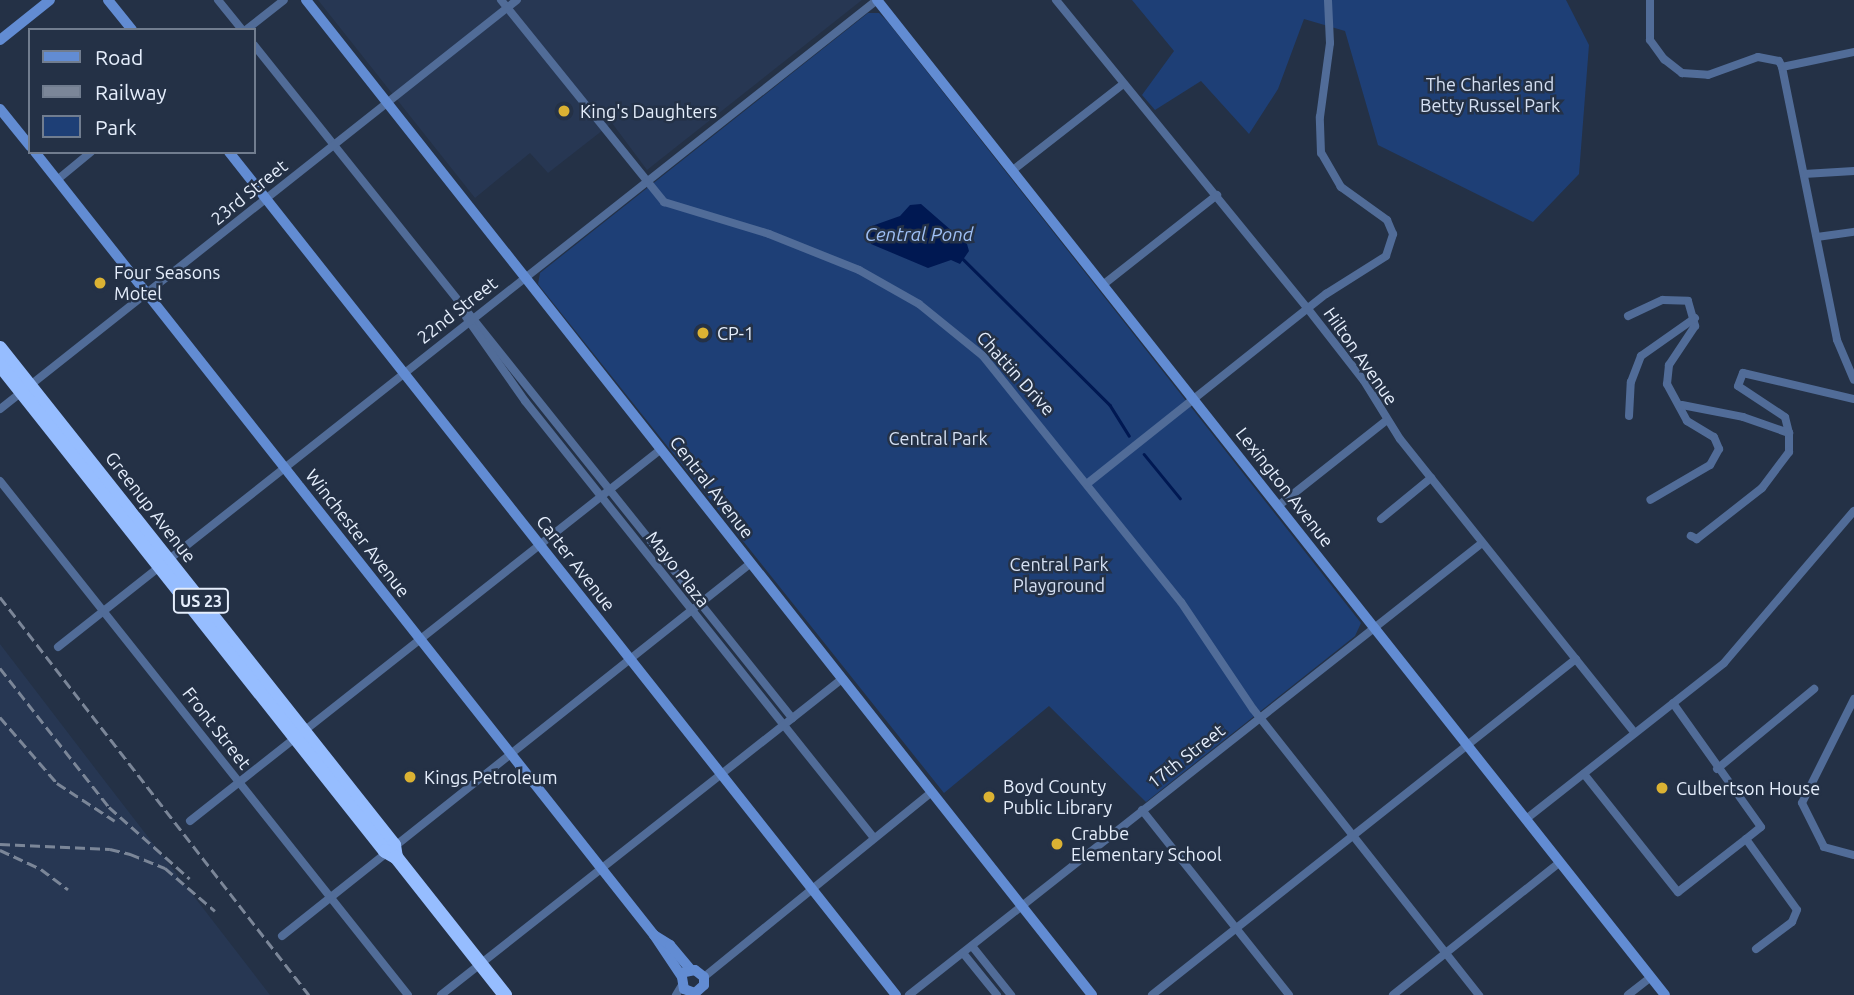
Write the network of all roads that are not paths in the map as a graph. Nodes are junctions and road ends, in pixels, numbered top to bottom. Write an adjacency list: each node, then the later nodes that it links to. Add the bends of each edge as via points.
1 (50, 0): 16 (street)
2 (108, 0): 13 (street)
3 (218, 0): 14 (street)
4 (284, 0): 15 (street)
5 (306, 0): 21 (street, Central Avenue)
6 (501, 0): 12 (street, Chattin Drive)
7 (517, 0): 12 (street, 23rd Street)
8 (877, 0): 28 (street, Lexington Avenue); 32 (street, 22nd Street)
9 (1056, 0): 20 (street, Hilton Avenue)
10 (1328, 0): 40 (street, via 1330,43 1320,117 1321,153 1340,187 1380,212 1393,234 1386,256 1377,264)
11 (1650, 0): 19 (street, via 1650,40 1682,73 1708,75 1758,57 1779,61)
12 (507, 8): 21 (street, 23rd Street); 32 (street, Chattin Drive)
13 (130, 28)
14 (242, 28)
15 (247, 28)
16 (0, 40)
17 (256, 48): 24 (street, Mayo Plaza)
18 (1854, 52): 19 (street)
19 (1782, 67): 30 (street)
20 (1123, 84): 28 (street); 33 (street, Hilton Avenue)
21 (387, 103): 24 (street, 23rd Street); 37 (street, Central Avenue)
22 (0, 109): 23 (street)
23 (28, 144)
24 (332, 146): 34 (street, 23rd Street); 42 (street, Mayo Plaza)
25 (37, 154): 31 (street, Winchester Avenue)
26 (89, 154): 31 (street)
27 (231, 154): 34 (street, Carter Avenue)
28 (1013, 170): 38 (street, Lexington Avenue)
29 (1854, 171): 30 (street)
30 (1804, 174): 36 (street)
31 (57, 180): 39 (street, Winchester Avenue)
32 (645, 182): 37 (street, 22nd Street); 60 (street, Chattin Drive, via 669,206 741,225 831,258 919,304 999,373)
33 (1217, 195): 38 (street); 40 (street, Hilton Avenue)
34 (266, 199): 39 (street, 23rd Street); 46 (street, Carter Avenue)
35 (1854, 232): 36 (street)
36 (1817, 237): 47 (street, via 1837,341)
37 (525, 277): 42 (street, 22nd Street); 56 (street, Central Avenue)
38 (1104, 284): 49 (street, Lexington Avenue)
39 (146, 294): 48 (street, 23rd Street); 57 (street, Winchester Avenue)
40 (1308, 309): 49 (street); 54 (street, Hilton Avenue)
41 (1628, 316): 43 (street, via 1663,300 1681,298 1688,301)
42 (468, 318): 46 (street, 22nd Street); 61 (street, Mayo Plaza); 62 (street, Mayo Plaza)
43 (1695, 318): 51 (street, via 1692,334 1674,356 1667,378 1669,391); 53 (street, via 1641,356 1631,382)
44 (0, 348): 48 (highway, Greenup Avenue / US 23)
45 (0, 365): 48 (highway, Greenup Avenue / US 23)
46 (404, 372): 57 (street, 22nd Street); 69 (street, Carter Avenue)
47 (1854, 380)
48 (26, 389): 52 (street, 23rd Street); 70 (highway, Greenup Avenue / US 23)
49 (1194, 399): 60 (street); 64 (street, Lexington Avenue)
50 (1854, 399): 55 (street, via 1743,373 1738,386 1784,417)
51 (1682, 405): 55 (street, via 1743,417); 63 (street, via 1687,421 1714,437 1717,457)
52 (0, 410)
53 (1629, 416)
54 (1387, 420): 58 (street, Hilton Avenue); 64 (street)
55 (1789, 433): 67 (street, via 1789,452 1771,479 1716,527 1697,539)
56 (660, 450): 61 (street); 71 (street, Central Avenue)
57 (284, 468): 70 (street, 22nd Street); 76 (street, Winchester Avenue)
58 (1431, 478): 66 (street); 68 (street, Hilton Avenue)
59 (0, 481): 73 (street, Front Street)
60 (1088, 483): 85 (street, Chattin Drive, via 1181,602)
61 (611, 489): 62 (street); 72 (street, Mayo Plaza)
62 (601, 497): 69 (street); 74 (street, Mayo Plaza)
63 (1650, 500)
64 (1278, 506): 75 (street, Lexington Avenue)
65 (1854, 511): 83 (street, via 1724,663)
66 (1381, 519)
67 (1692, 536)
68 (1482, 543): 75 (street, 17th Street); 78 (street, Hilton Avenue)
69 (538, 545): 76 (street); 79 (street, Carter Avenue)
70 (164, 563): 73 (street, 22nd Street); 88 (highway, Greenup Avenue / US 23)
71 (751, 564): 72 (street); 80 (street, Central Avenue)
72 (701, 603): 74 (street); 84 (street, Mayo Plaza)
73 (104, 611): 77 (street, 22nd Street); 94 (street, Front Street)
74 (691, 611): 79 (street); 86 (street, Mayo Plaza)
75 (1373, 628): 85 (street, 17th Street); 89 (street, Lexington Avenue)
76 (420, 640): 88 (street); 90 (street, Winchester Avenue)
77 (58, 647)
78 (1576, 659): 87 (street, Hilton Avenue); 89 (street)
79 (630, 661): 90 (street); 92 (street, Carter Avenue)
80 (842, 679): 84 (street); 95 (street, Central Avenue)
81 (1814, 689): 91 (street)
82 (1854, 699): 103 (street, via 1802,803 1824,847)
83 (1673, 703): 87 (street); 91 (street, via 1707,746)
84 (792, 718): 86 (street)
85 (1260, 718): 96 (street, 17th Street); 99 (street, Chattin Drive)
86 (782, 726): 92 (street); 100 (street, Mayo Plaza)
87 (1635, 733): 93 (street)
88 (299, 734): 94 (street); 102 (highway, Greenup Avenue / US 23)
89 (1468, 745): 97 (street, Lexington Avenue); 99 (street)
90 (511, 754): 102 (street); 105 (street, Winchester Avenue)
91 (1717, 769): 101 (street, via 1761,827)
92 (720, 774): 105 (street); 106 (street, Carter Avenue)
93 (1584, 774): 97 (street); 101 (street, via 1678,892)
94 (239, 781): 98 (street); 107 (street, Front Street)
95 (932, 792): 100 (street); 108 (street, Central Avenue)
96 (1142, 810): 108 (street, 17th Street); 109 (street)
97 (1526, 819): 104 (street, Lexington Avenue)
98 (190, 821)
99 (1353, 835): 109 (street); 114 (street, Chattin Drive)
100 (874, 838): 106 (street)
101 (1746, 839): 112 (street, via 1797,910 1792,922)
102 (392, 851): 107 (street); 115 (highway, Greenup Avenue / US 23)
103 (1854, 855)
104 (1560, 862): 114 (street); 116 (street, Lexington Avenue)
105 (601, 869): 115 (street); 117 (street, Winchester Avenue)
106 (811, 888): 117 (street); 121 (street, Carter Avenue)
107 (330, 896): 110 (street); 118 (street, Front Street)
108 (1023, 907): 111 (street, 17th Street); 125 (street, Central Avenue)
109 (1236, 928): 126 (street); 127 (street)
110 (282, 936)
111 (972, 946): 113 (street, 17th Street); 124 (street)
112 (1756, 949)
113 (963, 953): 122 (street, 17th Street); 123 (street)
114 (1446, 953): 128 (street); 129 (street, Chattin Drive)
115 (481, 964): 119 (street); 120 (highway, Greenup Avenue / US 23)
116 (1650, 977): 130 (street); 131 (street, Lexington Avenue)
117 (692, 986)
118 (408, 995)
119 (442, 995)
120 (505, 995)
121 (896, 995)
122 (909, 995)
123 (997, 995)
124 (1011, 995)
125 (1093, 995)
126 (1152, 995)
127 (1289, 995)
128 (1393, 995)
129 (1479, 995)
130 (1628, 995)
131 (1665, 995)

